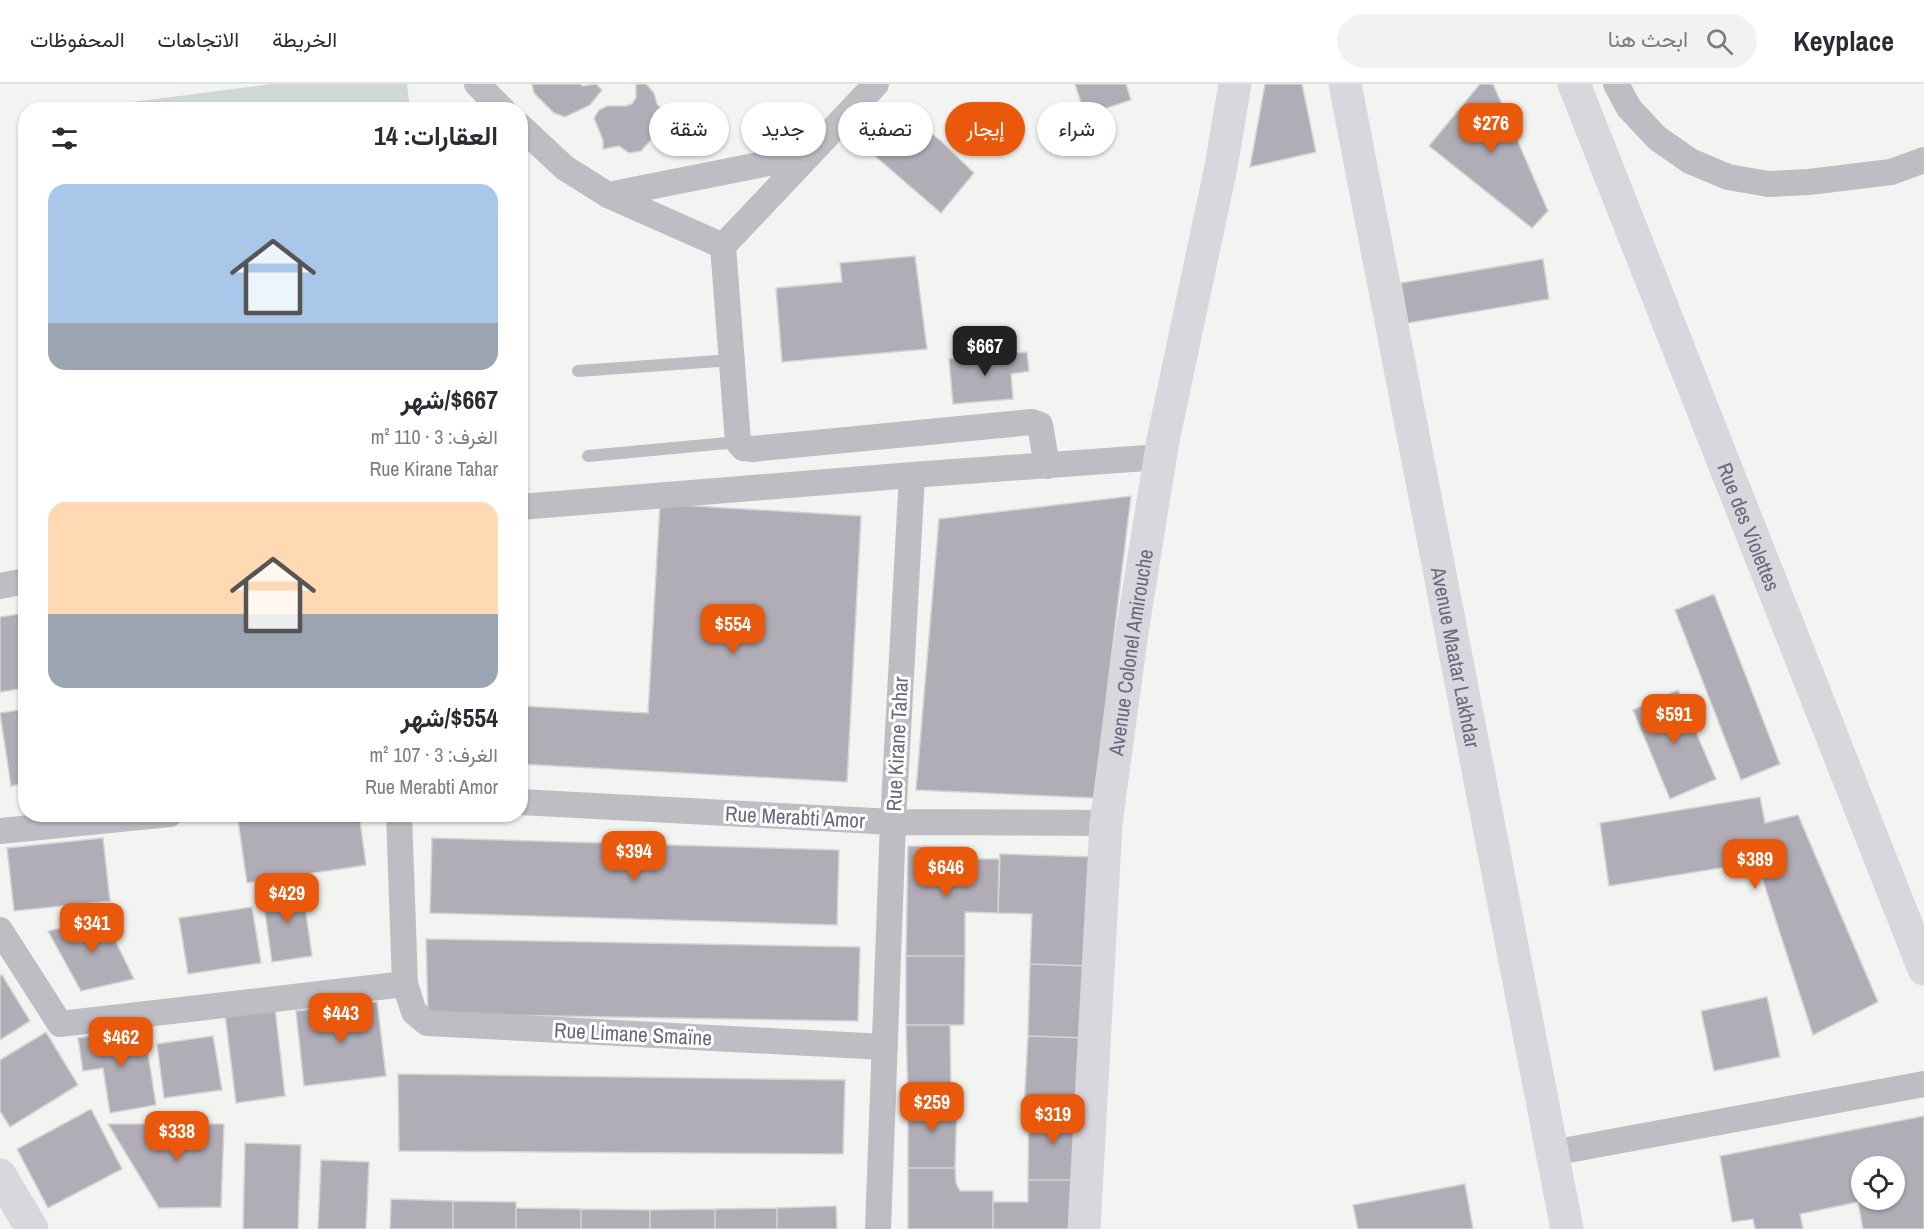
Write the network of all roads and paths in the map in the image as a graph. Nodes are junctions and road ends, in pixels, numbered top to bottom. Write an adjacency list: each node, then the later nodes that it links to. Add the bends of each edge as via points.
1 (477, 84): 7 (street)
2 (876, 84): 9 (street)
3 (1235, 84): 19 (main road, Avenue Colonel Amirouche)
4 (1345, 84): 36 (main road, Avenue Maatar Lakhdar)
5 (1574, 84): 32 (main road, Rue des Violettes)
6 (1616, 84): 12 (street, via 1629,108 1657,138 1690,161 1728,177 1768,184 1809,182 1891,172)
7 (495, 102)
8 (528, 133): 13 (street, via 565,168)
9 (826, 136)
10 (799, 156): 13 (street)
11 (807, 156): 14 (street)
12 (1924, 160)
13 (608, 195): 14 (street)
14 (723, 246): 15 (street)
15 (732, 360): 16 (lane); 17 (street)
16 (579, 371)
17 (738, 442): 18 (lane); 20 (street, via 743,448 752,449 1032,422 1040,425)
18 (588, 456)
19 (1160, 457): 20 (street); 29 (main road, Avenue Colonel Amirouche)
20 (1047, 466): 21 (street)
21 (912, 475): 22 (street); 28 (street, Rue Kirane Tahar)
22 (528, 506)
23 (18, 583): 24 (street)
24 (0, 586)
25 (528, 802): 28 (street, Rue Merabti Amor)
26 (90, 822): 30 (street)
27 (399, 822): 33 (street, Rue Limane Smaïne)
28 (893, 822): 29 (street, Rue Merabti Amor); 34 (street, Rue Kirane Tahar)
29 (1106, 823): 40 (main road, Avenue Colonel Amirouche)
30 (0, 831)
31 (0, 930): 33 (street, via 60,1024)
32 (1924, 969)
33 (405, 984): 34 (street, Rue Limane Smaïne, via 414,1012 427,1023)
34 (885, 1047): 39 (street, Rue Kirane Tahar)
35 (1924, 1084): 36 (street)
36 (1552, 1153): 41 (main road, Avenue Maatar Lakhdar)
37 (0, 1174): 38 (main road)
38 (32, 1229)
39 (878, 1229)
40 (1084, 1229)
41 (1567, 1229)

